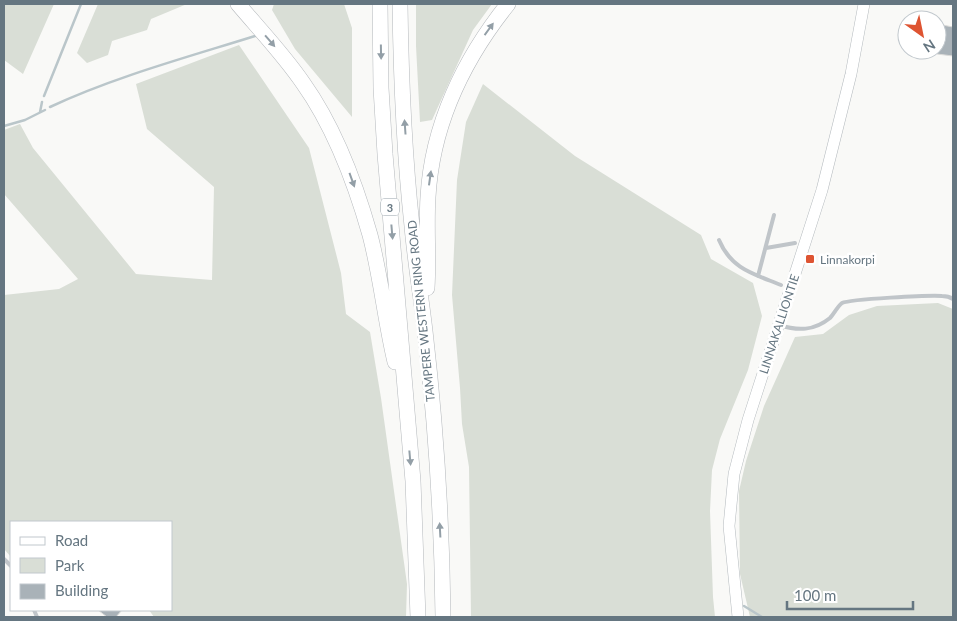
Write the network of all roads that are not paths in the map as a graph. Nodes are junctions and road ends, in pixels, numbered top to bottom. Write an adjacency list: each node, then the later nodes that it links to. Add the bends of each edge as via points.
1 (238, 4): 15 (highway, one-way to 15, via 304,84 340,150 370,236)
2 (380, 4): 15 (highway, TAMPERE WESTERN RING ROAD / 3, one-way to 15, via 385,154)
3 (400, 4): 14 (highway, TAMPERE WESTERN RING ROAD / 3, one-way to 3, via 412,226 402,89)
4 (508, 4): 14 (highway, one-way to 4, via 428,195 438,137 456,85 485,35)
5 (864, 4): 13 (main road, LINNAKALLIONTIE, via 832,151)
6 (774, 215): 9 (lane)
7 (719, 240): 10 (lane, via 736,265)
8 (795, 243): 9 (lane)
9 (766, 248): 10 (lane)
10 (758, 276): 11 (lane)
11 (780, 285)
12 (953, 299): 13 (lane, via 930,295 857,300 843,303 815,328 794,330)
13 (778, 325): 18 (main road, LINNAKALLIONTIE, via 740,448 732,486 729,526)
14 (425, 332): 17 (highway, TAMPERE WESTERN RING ROAD / 3, one-way to 14, via 436,445)
15 (406, 410): 16 (highway, TAMPERE WESTERN RING ROAD / 3, one-way to 16, via 414,499)
16 (418, 617)
17 (443, 617)
18 (738, 617)

